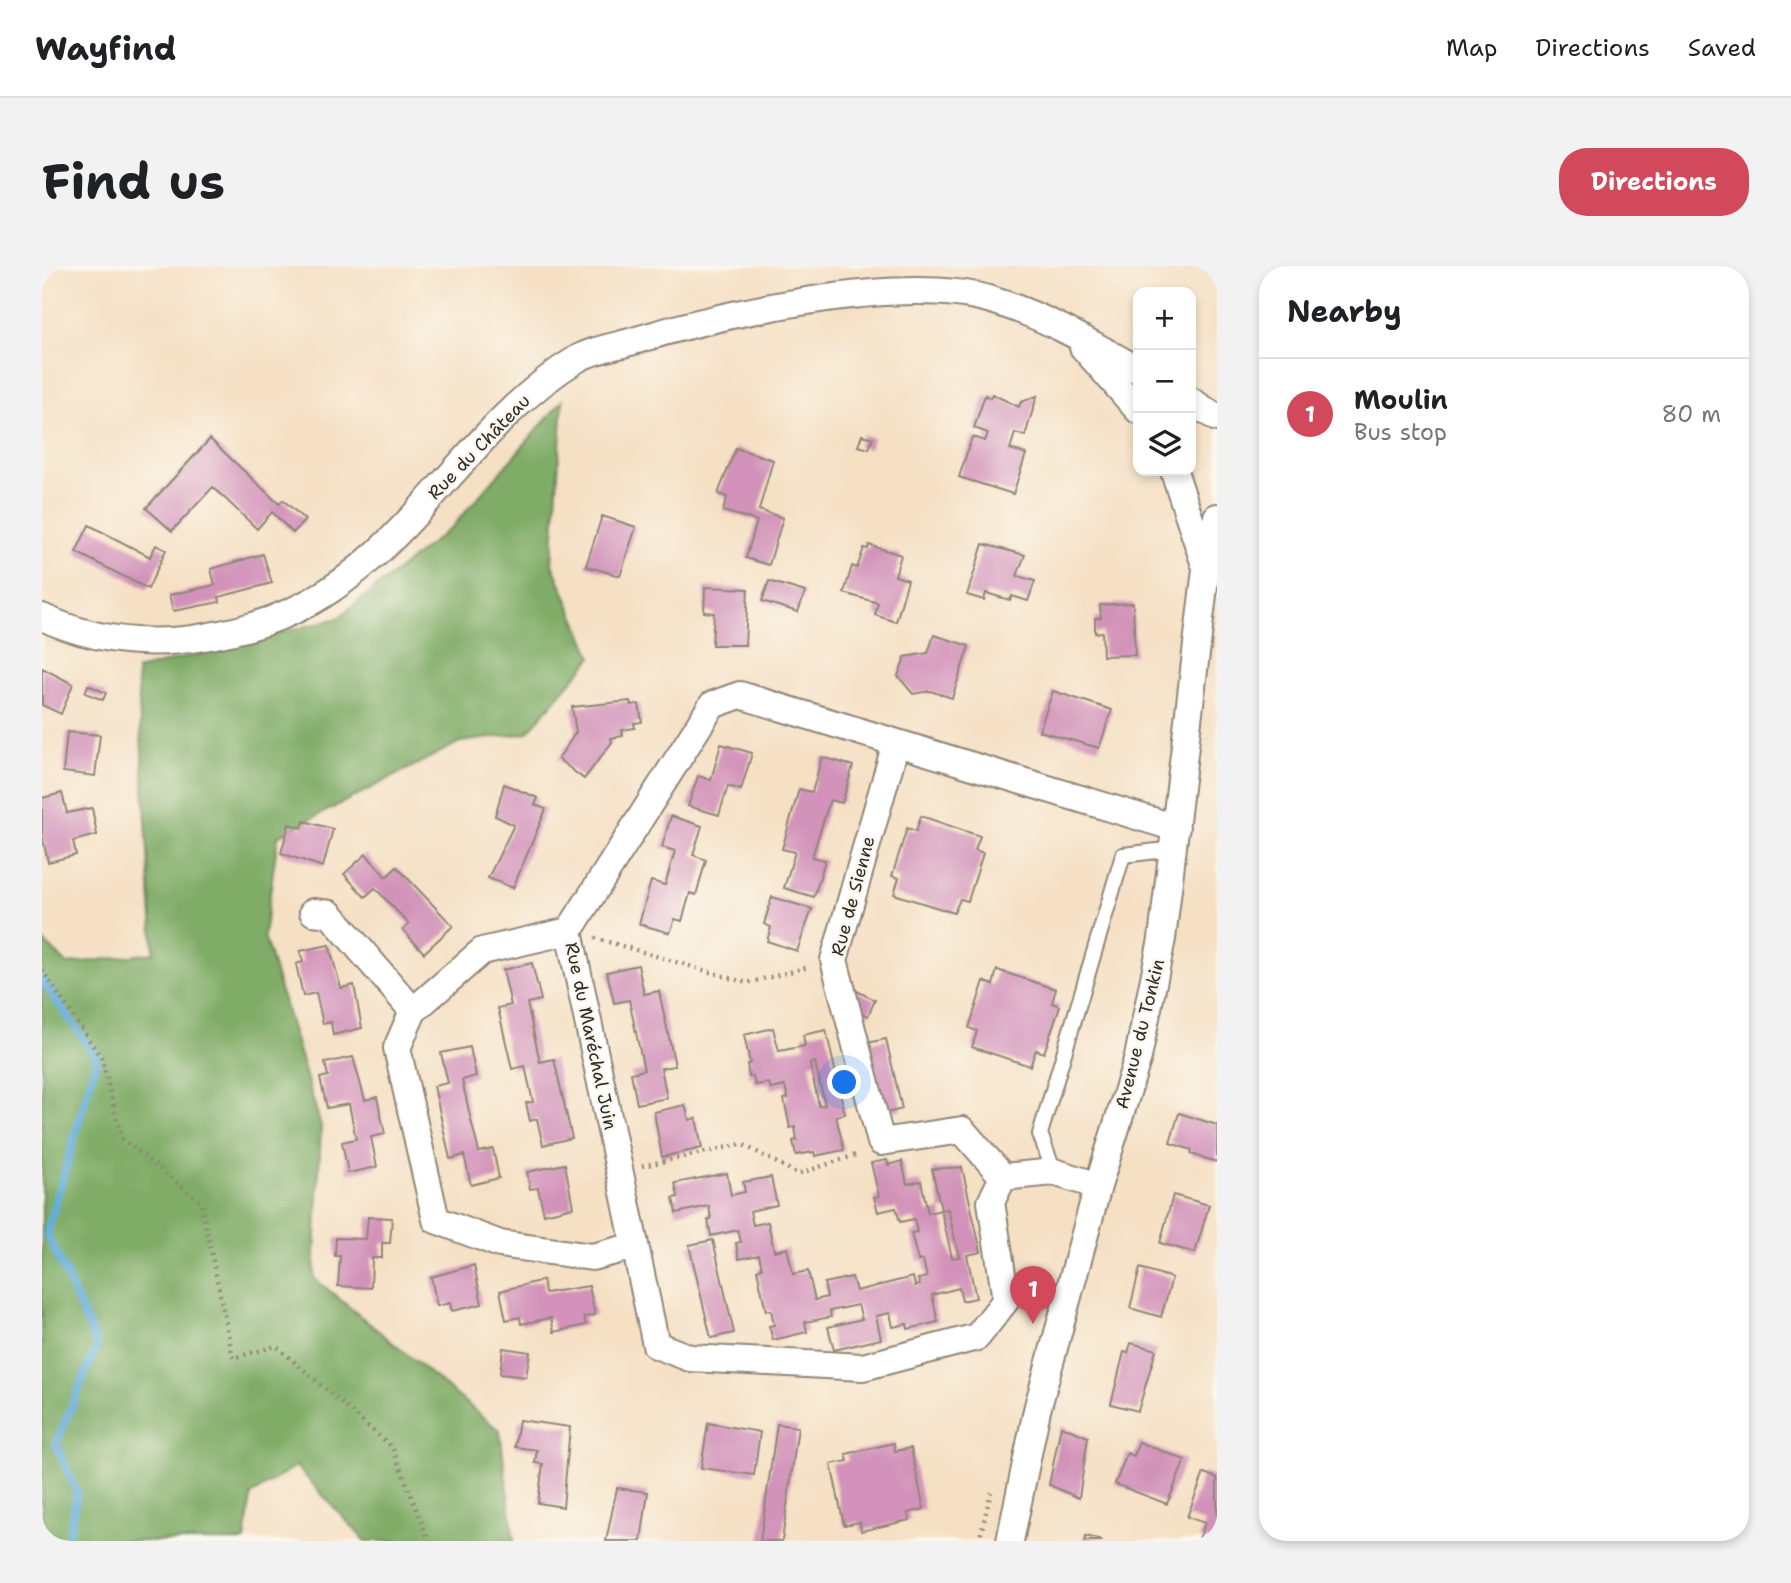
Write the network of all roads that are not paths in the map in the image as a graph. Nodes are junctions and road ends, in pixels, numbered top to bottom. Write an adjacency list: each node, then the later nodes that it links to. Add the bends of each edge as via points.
1 (1068, 330): 2 (street, Rue du Château); 3 (street); 9 (street, Rue du Château, via 986,299 943,293 813,301 674,328 579,358 516,404 379,551 330,591 275,618 239,631 189,640 131,642 78,634)
2 (1133, 367)
3 (1133, 404)
4 (1196, 404): 5 (street)
5 (1217, 418)
6 (1176, 476): 8 (street)
7 (1217, 517): 8 (street, Avenue du Tonkin)
8 (1206, 569): 11 (street, Avenue du Tonkin)
9 (42, 617)
10 (896, 743): 11 (street, Rue du Maréchal Juin); 13 (street, Rue du Maréchal Juin, via 740,695 712,705); 16 (street, Rue de Sienne, via 834,960 881,1142 962,1130)
11 (1175, 838): 15 (lane, via 1123,855 1040,1134); 17 (street, Avenue du Tonkin, via 1162,939 1138,1057)
12 (313, 912): 14 (street, via 330,914)
13 (569, 931): 14 (street, via 482,951); 18 (street, Rue du Maréchal Juin)
14 (413, 1011): 18 (street, via 397,1048 436,1220 500,1244 592,1257)
15 (1054, 1172): 16 (street); 17 (street)
16 (1003, 1177): 18 (street, Rue du Maréchal Juin, via 991,1202 1006,1300 977,1337 863,1367 690,1358 656,1345)
17 (1098, 1185): 19 (street, Avenue du Tonkin, via 1037,1410)
18 (635, 1246)
19 (1010, 1541)

